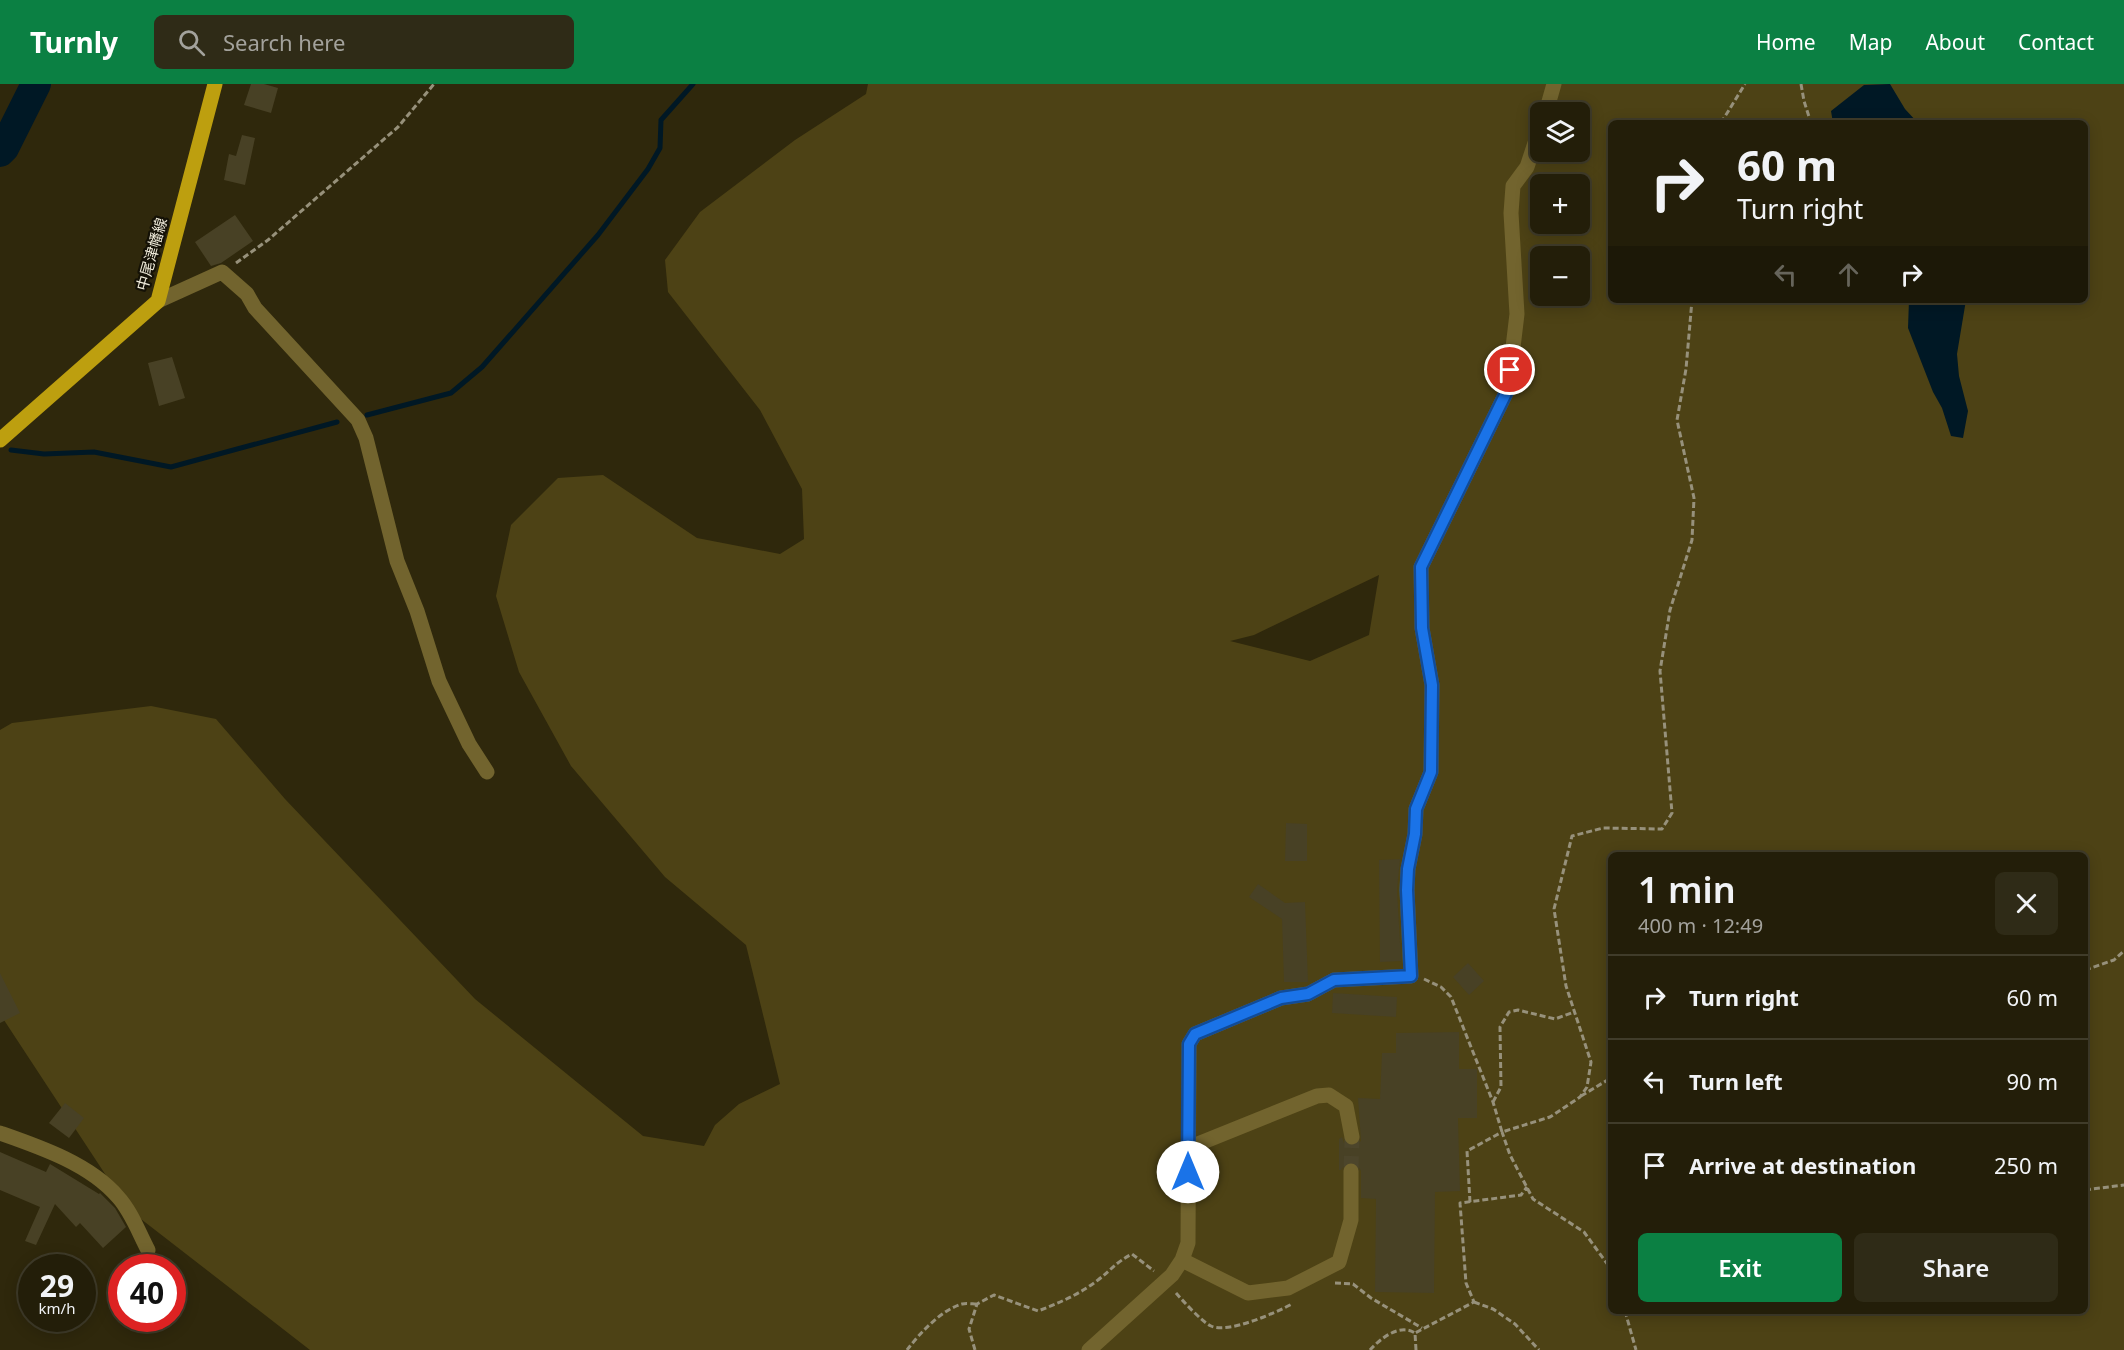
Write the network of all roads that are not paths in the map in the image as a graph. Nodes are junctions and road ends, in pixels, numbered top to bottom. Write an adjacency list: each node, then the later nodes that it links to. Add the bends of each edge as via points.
1 (215, 84): 5 (main road, 中尾津幡線)
2 (1554, 84): 3 (street)
3 (1548, 102)
4 (1530, 158): 10 (street, via 1513,186 1517,314 1508,389 1421,567 1422,628 1432,685 1431,772 1416,809 1408,869 1411,976 1334,980 1308,994 1281,998 1195,1034 1189,1044)
5 (158, 301): 6 (main road, 中尾津幡線); 7 (street, via 222,272 247,294 255,308 358,420 397,561 439,681 468,744)
6 (0, 440)
7 (487, 772)
8 (0, 1133): 12 (street, via 45,1149 104,1182 120,1198)
9 (1352, 1137): 10 (street, via 1346,1106 1329,1095 1317,1096)
10 (1188, 1148): 13 (street, via 1188,1243)
11 (1351, 1172): 13 (street, via 1351,1220 1338,1262 1324,1270 1288,1288 1248,1293)
12 (148, 1250)
13 (1182, 1260): 14 (street, via 1172,1275)
14 (1089, 1350)

